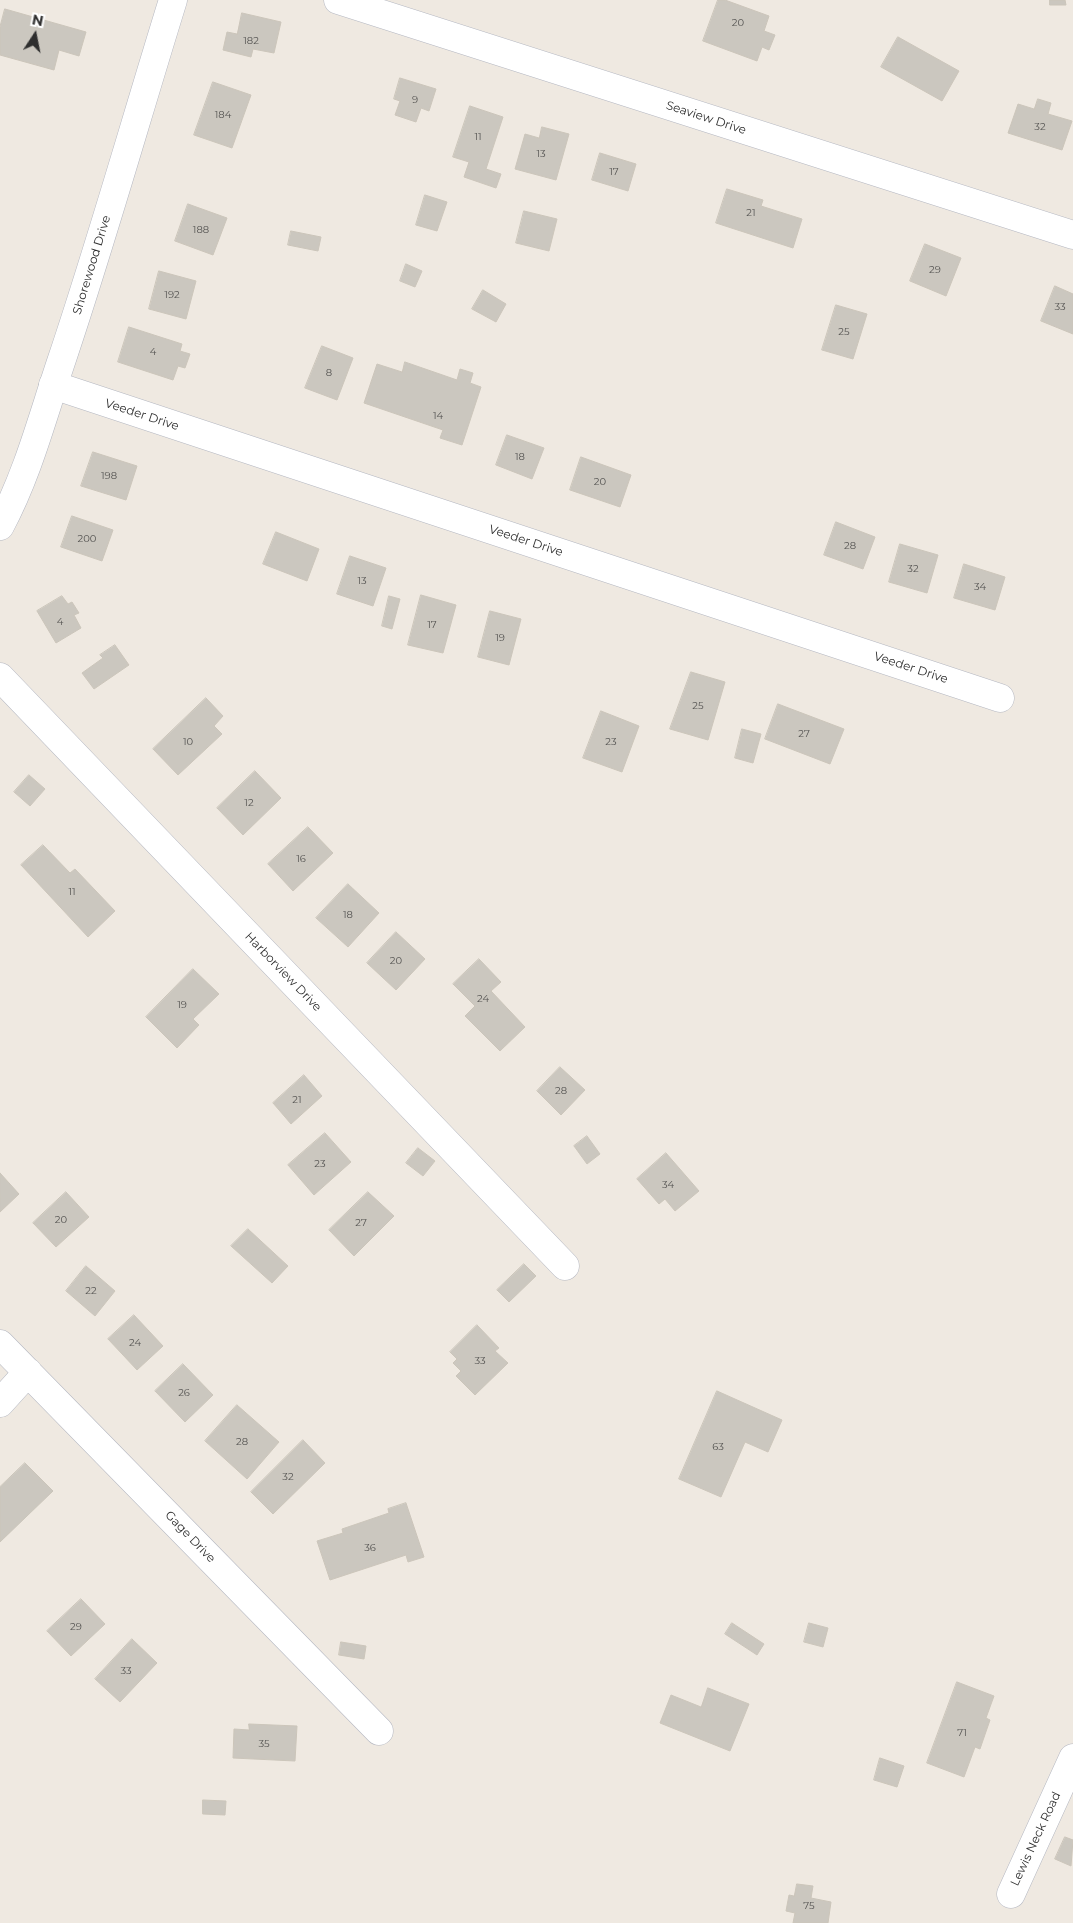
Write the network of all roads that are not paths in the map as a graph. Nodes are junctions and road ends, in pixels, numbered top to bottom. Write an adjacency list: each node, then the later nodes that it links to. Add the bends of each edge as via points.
1 (174, 0): 4 (street, Shorewood Drive)
2 (338, 0): 3 (street, Seaview Drive)
3 (1073, 235)
4 (53, 386): 5 (street, Shorewood Drive, via 13,499); 7 (street, Veeder Drive)
5 (0, 526)
6 (0, 677): 8 (street, Harborview Drive)
7 (1000, 698)
8 (565, 1266)
9 (0, 1344): 10 (street, Gage Drive)
10 (28, 1372): 11 (street); 12 (street, Gage Drive)
11 (0, 1403)
12 (379, 1731)
13 (1073, 1758): 14 (street, Lewis Neck Road)
14 (1011, 1894)

